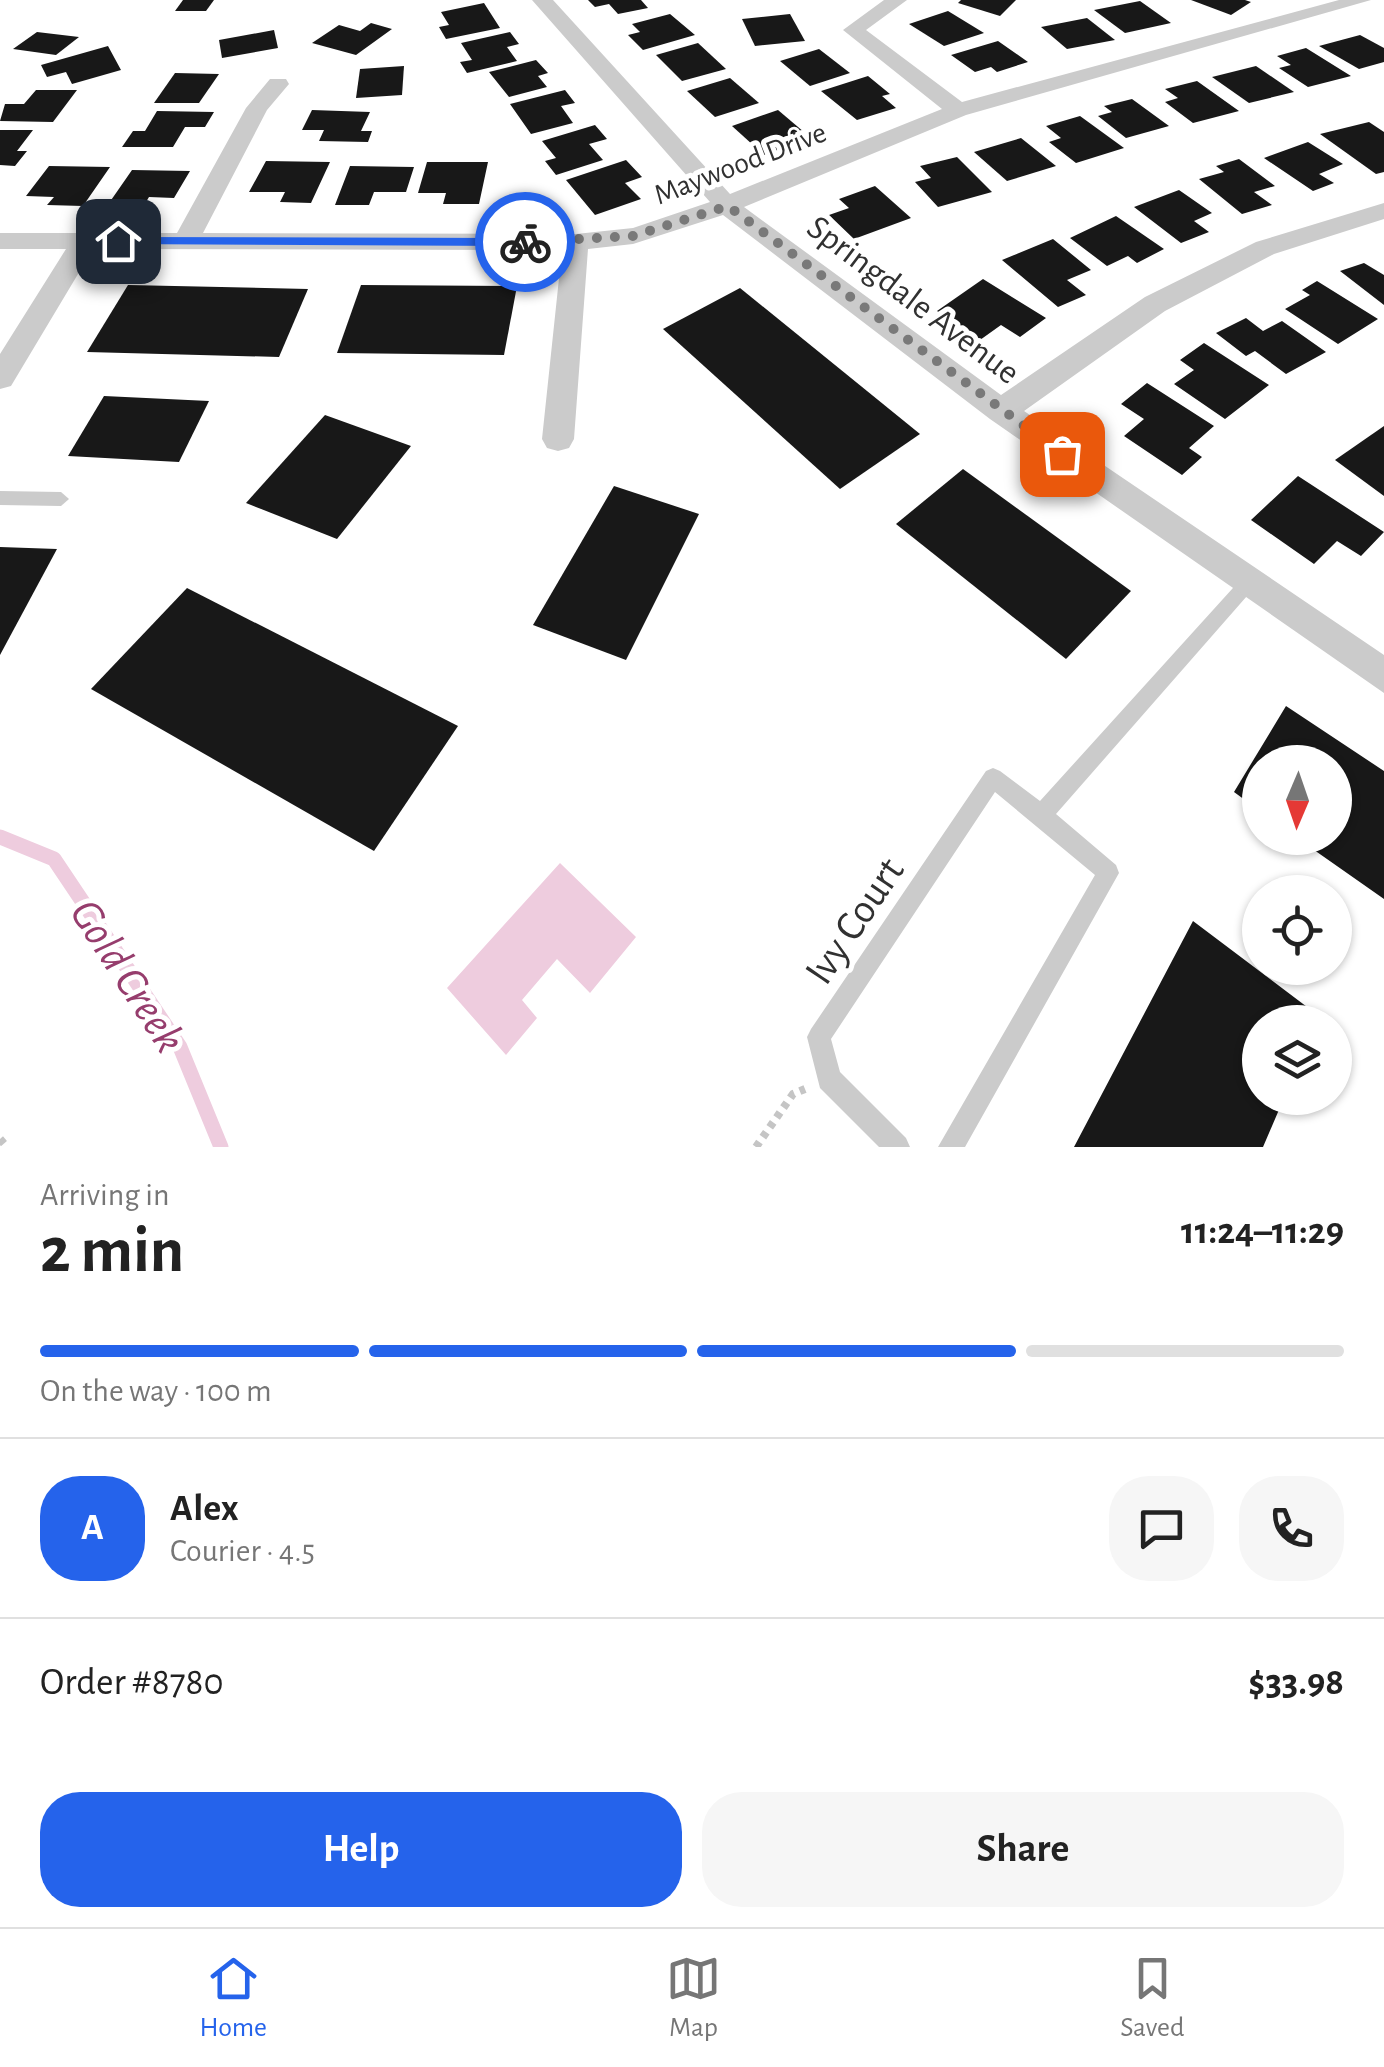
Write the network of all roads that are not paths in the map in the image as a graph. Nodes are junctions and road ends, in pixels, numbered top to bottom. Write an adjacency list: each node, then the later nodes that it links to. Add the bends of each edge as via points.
1 (542, 0): 7 (street, Springdale Avenue)
2 (898, 0): 6 (street, via 853,30)
3 (1361, 0): 4 (street, Maywood Drive)
4 (1309, 5): 6 (street, Maywood Drive)
5 (278, 84): 9 (street, via 257,108)
6 (958, 110): 7 (street, Maywood Drive)
7 (728, 206): 12 (street, Maywood Drive, via 633,236); 14 (street, Springdale Avenue)
8 (1384, 211): 14 (street, via 1265,248 1154,304)
9 (186, 241): 11 (street, Maywood Drive); 12 (street, Maywood Drive)
10 (0, 242): 11 (street, Maywood Drive)
11 (84, 242): 13 (street)
12 (576, 242): 15 (street)
13 (0, 378)
14 (1000, 411): 18 (street, Springdale Avenue)
15 (558, 439)
16 (0, 498): 17 (lane)
17 (61, 499)
18 (1248, 582): 19 (street, Springdale Avenue); 20 (lane)
19 (1382, 671)
20 (1041, 815): 21 (lane, Ivy Court, via 993,778 819,1037 829,1079); 22 (lane, Ivy Court, via 1108,873)
21 (898, 1147)
22 (951, 1147)

